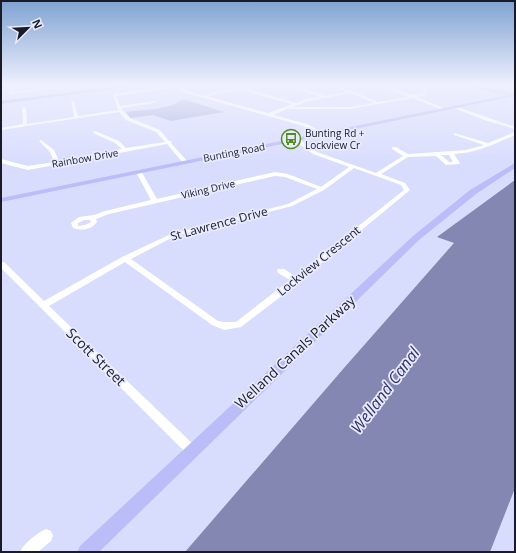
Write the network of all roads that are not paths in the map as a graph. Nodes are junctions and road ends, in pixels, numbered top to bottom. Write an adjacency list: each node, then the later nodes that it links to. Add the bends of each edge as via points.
1 (24, 111): 11 (street)
2 (74, 111): 10 (street)
3 (110, 111): 10 (street)
4 (120, 111): 20 (street, via 128,120 158,130)
5 (253, 111): 9 (street)
6 (278, 111): 9 (street)
7 (440, 111): 16 (main road, Bunting Road)
8 (466, 111): 12 (street)
9 (268, 115): 16 (street, via 305,125)
10 (76, 118): 11 (street)
11 (26, 125): 13 (street)
12 (515, 128)
13 (1, 129)
14 (96, 132): 23 (street, via 117,142)
15 (515, 133): 21 (street)
16 (321, 134): 18 (main road, Bunting Road)
17 (456, 134): 21 (street)
18 (297, 140): 28 (main road, Bunting Road); 31 (street, Lockview Crescent, via 315,153)
19 (41, 141): 29 (street, via 52,151)
20 (170, 142): 23 (street, Rainbow Drive); 28 (street)
21 (489, 145): 24 (street, via 466,152)
22 (394, 148): 26 (street)
23 (126, 151): 29 (street, Rainbow Drive)
24 (450, 153): 25 (street); 25 (street, via 457,163 448,164)
25 (437, 154): 26 (street)
26 (407, 156): 33 (street)
27 (1, 161): 29 (street, Rainbow Drive, via 28,168)
28 (185, 162): 32 (main road, Bunting Road)
29 (57, 163)
30 (515, 165): 43 (main road, Welland Canals Parkway, via 473,192 416,238)
31 (352, 167): 33 (street, Lockview Crescent); 34 (street, St Lawrence Drive)
32 (139, 172): 35 (main road, Bunting Road); 36 (street)
33 (376, 175): 41 (street, Lockview Crescent, via 403,184 407,190)
34 (322, 189): 36 (street, Viking Drive, via 286,175 275,174); 38 (street, St Lawrence Drive, via 290,205 173,235)
35 (1, 200)
36 (156, 201): 37 (street, Viking Drive, via 107,212)
37 (93, 218)
38 (125, 259): 41 (street, Lockview Crescent, via 215,323 224,326 243,322); 42 (street, St Lawrence Drive)
39 (2, 267): 42 (street, Scott Street)
40 (281, 271): 41 (street)
41 (297, 280)
42 (44, 306): 43 (street, Scott Street)
43 (192, 450): 46 (main road, Welland Canals Parkway)
44 (46, 536): 45 (street)
45 (27, 552)
46 (86, 552)

